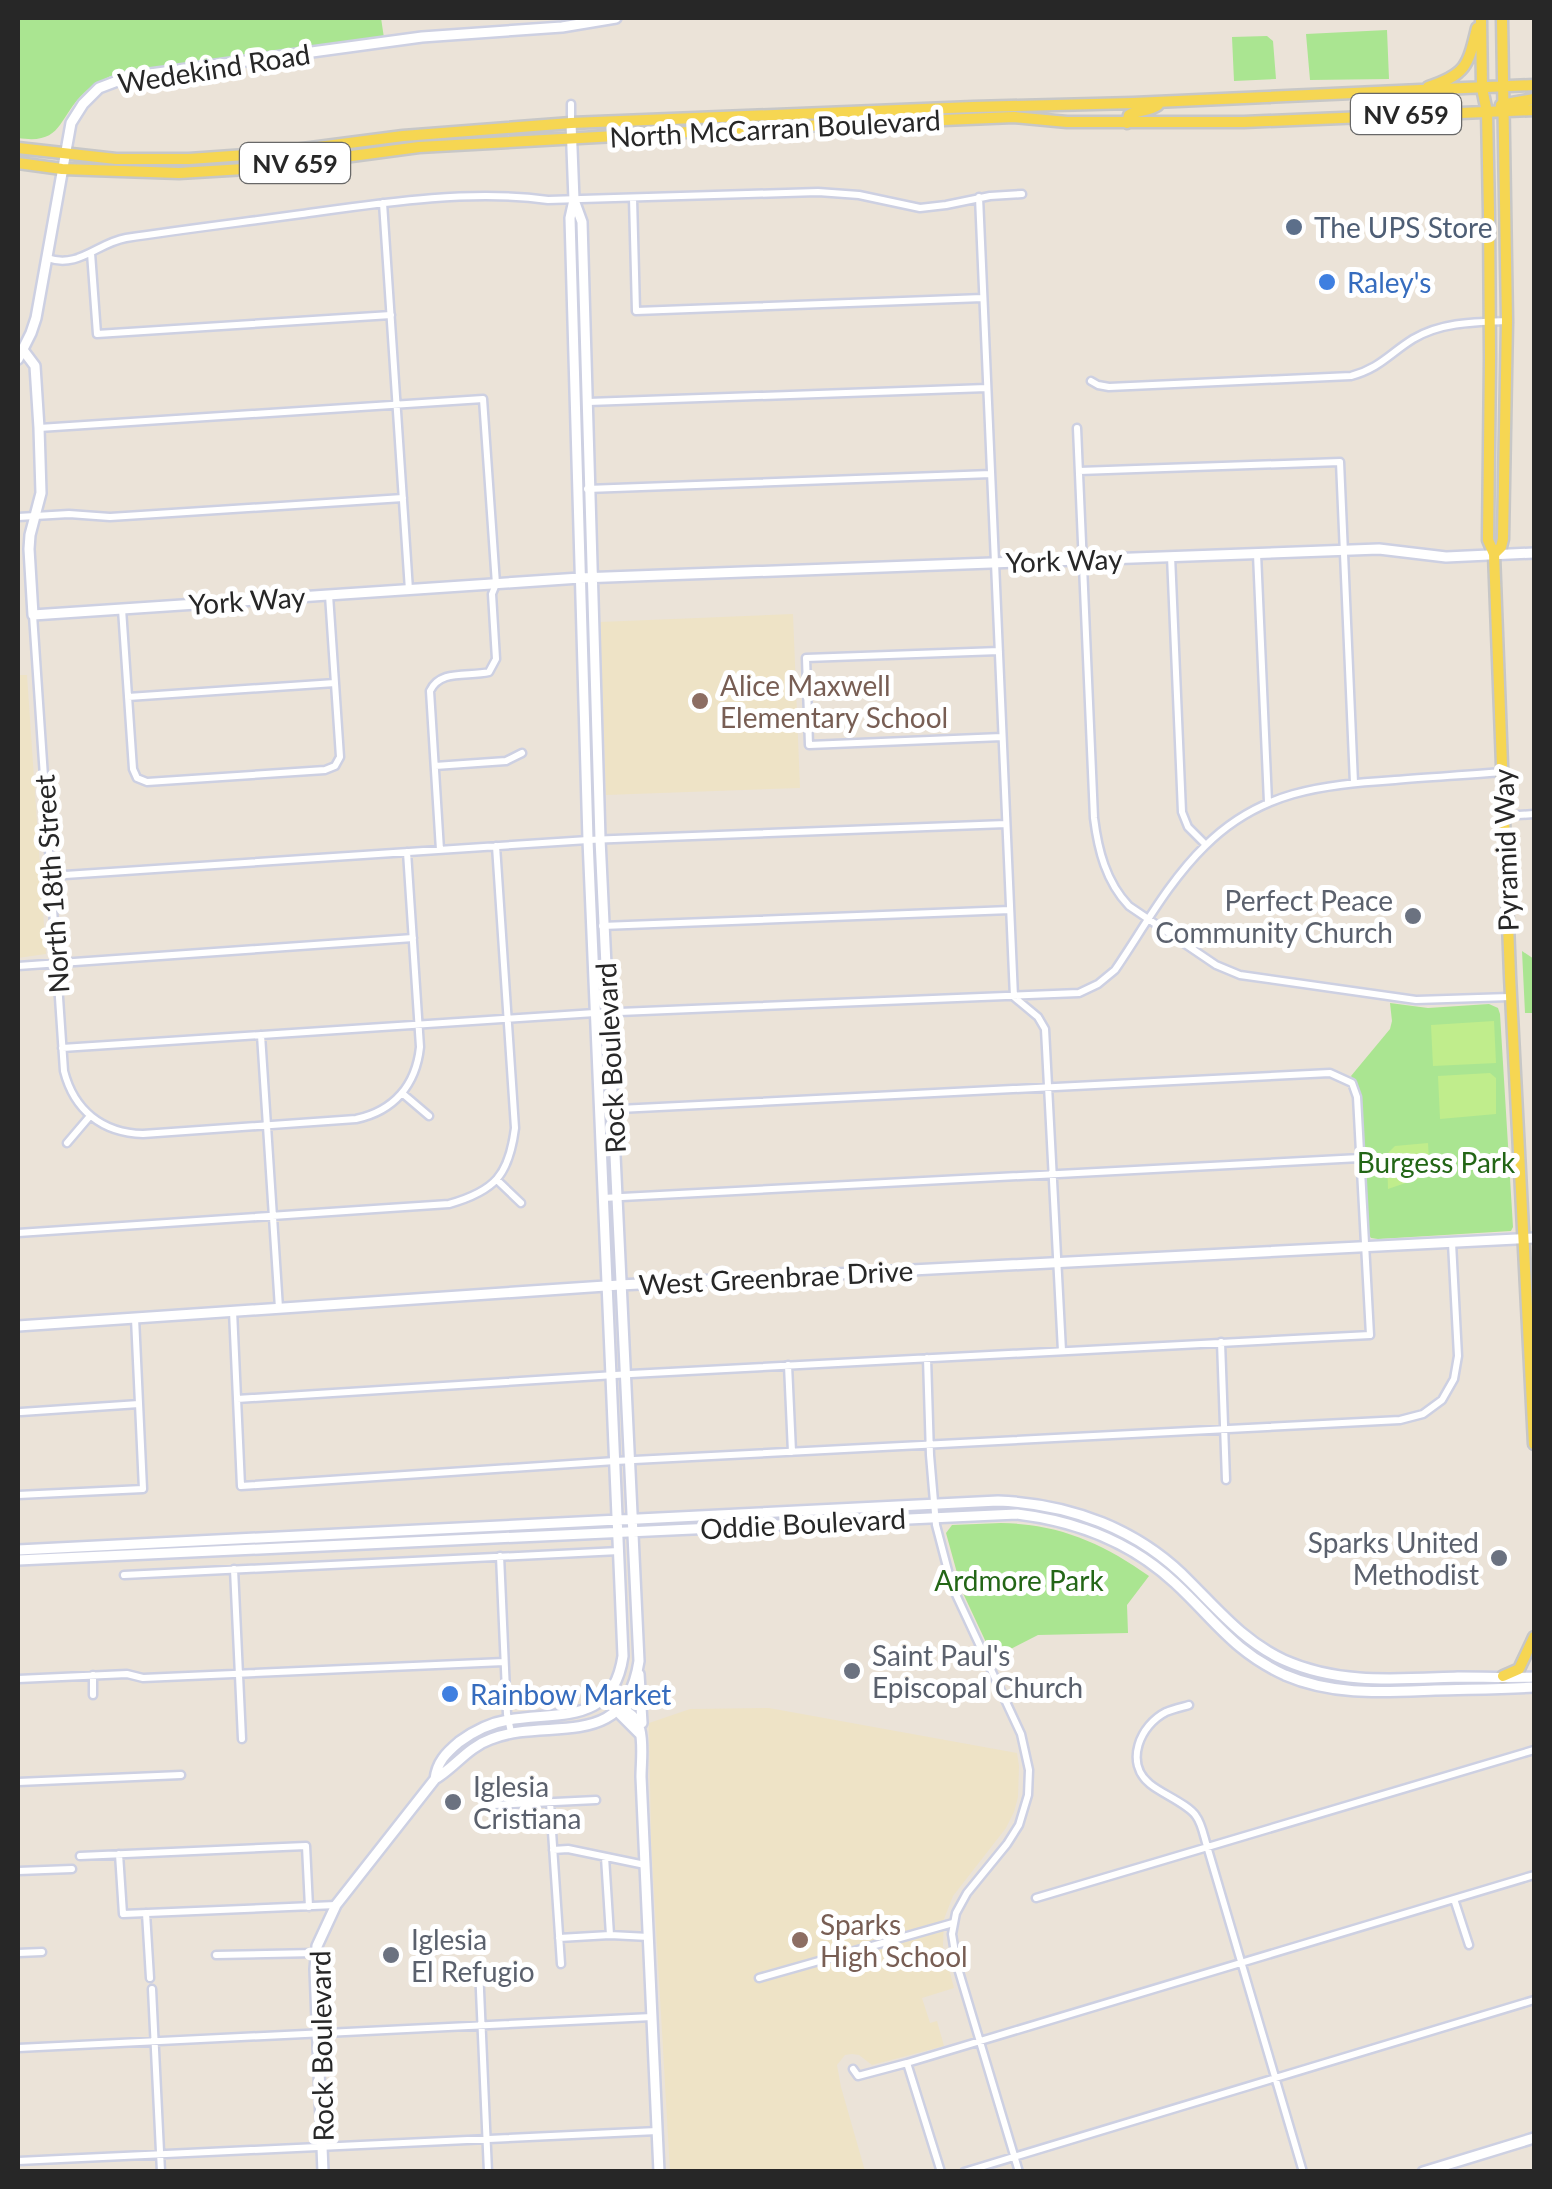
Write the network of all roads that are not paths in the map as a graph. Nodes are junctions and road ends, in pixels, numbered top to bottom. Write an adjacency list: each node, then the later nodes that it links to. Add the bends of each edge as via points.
1 (616, 18): 18 (main road, Wedekind Road, via 128,77 99,88 83,104)
2 (1480, 18): 6 (main road, Pyramid Way); 7 (main road, via 1466,65 1450,79)
3 (1502, 18): 5 (main road, Pyramid Way)
4 (1534, 85): 5 (main road, North McCarran Boulevard / NV 659)
5 (1503, 87): 6 (main road, North McCarran Boulevard / NV 659); 11 (main road, Pyramid Way)
6 (1482, 88): 7 (main road, North McCarran Boulevard / NV 659); 13 (main road, Pyramid Way)
7 (1417, 90): 9 (main road, North McCarran Boulevard / NV 659)
8 (1534, 99): 11 (main road)
9 (1163, 101): 14 (main road, via 1134,112); 15 (main road, North McCarran Boulevard / NV 659)
10 (571, 104): 15 (street, Rock Boulevard)
11 (1504, 108): 12 (main road, North McCarran Boulevard / NV 659); 13 (main road, North McCarran Boulevard / NV 659); 30 (main road, Pyramid Way)
12 (1534, 110)
13 (1487, 112): 14 (main road, North McCarran Boulevard / NV 659); 31 (main road, Pyramid Way)
14 (1127, 122): 16 (main road, North McCarran Boulevard / NV 659, via 1014,117)
15 (572, 124): 16 (main road, Rock Boulevard); 18 (main road, North McCarran Boulevard / NV 659, via 189,159)
16 (572, 138): 20 (main road, North McCarran Boulevard / NV 659, via 406,148 262,168); 24 (main road, Rock Boulevard)
17 (18, 148): 18 (main road, North McCarran Boulevard / NV 659)
18 (64, 155): 20 (main road, Wedekind Road)
19 (18, 163): 20 (main road, North McCarran Boulevard / NV 659)
20 (62, 169): 27 (main road, Wedekind Road)
21 (1022, 194): 23 (street)
22 (632, 198): 23 (street, via 818,192 920,208); 24 (street); 28 (street, via 636,310)
23 (979, 198): 28 (street)
24 (574, 200): 25 (street); 35 (main road, Rock Boulevard, via 582,222); 42 (main road, Rock Boulevard)
25 (383, 203): 26 (street, via 120,239); 29 (street)
26 (91, 253): 27 (street, via 72,262); 29 (street, via 97,334)
27 (47, 258): 32 (main road, Wedekind Road, via 36,318)
28 (983, 298): 34 (street)
29 (391, 314): 36 (street)
30 (1507, 321): 31 (street); 49 (main road, Pyramid Way, via 1503,539)
31 (1490, 322): 33 (street, via 1425,333 1377,366 1338,378 1109,387); 49 (main road, Pyramid Way, via 1488,540)
32 (20, 354): 37 (main road, North 18th Street, via 36,366)
33 (1091, 381)
34 (987, 388): 35 (street); 40 (street)
35 (588, 402): 41 (main road, Rock Boulevard)
36 (397, 404): 37 (street); 43 (street); 55 (street, via 483,398)
37 (39, 428): 44 (main road, North 18th Street)
38 (1077, 428): 39 (street)
39 (1079, 471): 46 (street, via 1340,462); 51 (street)
40 (991, 474): 41 (street); 52 (street)
41 (591, 489): 42 (street); 53 (main road, Rock Boulevard)
42 (578, 490): 54 (main road, Rock Boulevard)
43 (403, 498): 44 (street); 56 (street)
44 (35, 516): 45 (street); 59 (main road, North 18th Street, via 29,550)
45 (18, 517)
46 (1344, 550): 47 (main road, York Way); 49 (main road, York Way); 67 (street)
47 (1257, 553): 50 (main road, York Way); 68 (street)
48 (1534, 553): 49 (main road, York Way)
49 (1494, 554): 66 (main road, Pyramid Way)
50 (1171, 556): 51 (main road, York Way); 73 (street, via 1182,812)
51 (1082, 559): 52 (main road, York Way); 79 (street, via 1096,836 1115,889)
52 (995, 562): 53 (main road, York Way); 60 (street)
53 (594, 577): 54 (main road, York Way); 72 (main road, Rock Boulevard)
54 (580, 578): 55 (main road, York Way); 72 (main road, Rock Boulevard)
55 (496, 584): 56 (main road, York Way); 65 (street, via 495,664 484,674 440,678 432,685)
56 (409, 590): 57 (main road, York Way)
57 (329, 595): 58 (main road, York Way); 61 (street)
58 (122, 609): 59 (main road, York Way); 62 (street)
59 (33, 615): 77 (street, North 18th Street)
60 (999, 651): 63 (street); 63 (street, via 806,658 809,744)
61 (335, 683): 62 (street); 62 (street, via 340,756 326,770 142,781 133,769)
62 (128, 697)
63 (1002, 738): 71 (street)
64 (522, 753): 65 (street, via 506,761)
65 (435, 766): 75 (street)
66 (1502, 772): 67 (street); 70 (main road, Pyramid Way)
67 (1354, 783): 68 (street)
68 (1268, 802): 73 (street)
69 (1534, 814): 70 (street)
70 (1504, 816): 85 (main road, Pyramid Way)
71 (1006, 824): 72 (street); 78 (street)
72 (594, 840): 74 (street); 80 (main road, Rock Boulevard); 81 (main road, Rock Boulevard)
73 (1206, 845): 79 (street)
74 (496, 846): 75 (street); 89 (street)
75 (440, 850): 76 (street)
76 (408, 852): 77 (street); 82 (street)
77 (50, 876): 83 (street, North 18th Street)
78 (1010, 910): 81 (street); 86 (street)
79 (1149, 920): 85 (street, via 1216,965 1250,977 1416,1000); 86 (street, via 1110,981 1079,993)
80 (592, 926): 81 (street); 87 (main road, Rock Boulevard)
81 (604, 926): 88 (main road, Rock Boulevard)
82 (413, 938): 83 (street); 90 (street)
83 (56, 962): 84 (street); 92 (street, North 18th Street)
84 (18, 966)
85 (1511, 996): 109 (main road, Pyramid Way)
86 (1014, 997): 88 (street); 93 (street, via 1045,1029)
87 (595, 1013): 88 (street); 89 (street); 95 (main road, Rock Boulevard)
88 (608, 1013): 96 (main road, Rock Boulevard)
89 (507, 1018): 90 (street); 103 (street, via 515,1128 511,1156)
90 (419, 1024): 91 (street); 94 (street, via 419,1059)
91 (261, 1035): 92 (street); 99 (street)
92 (62, 1048): 97 (street, North 18th Street, via 67,1083)
93 (1048, 1088): 96 (street); 101 (street, via 1330,1073 1354,1087); 102 (street)
94 (402, 1094): 98 (street); 99 (street, via 368,1116)
95 (599, 1110): 96 (street); 105 (main road, Rock Boulevard)
96 (612, 1110): 104 (main road, Rock Boulevard)
97 (90, 1116): 99 (street, via 132,1134); 100 (street)
98 (429, 1116)
99 (267, 1125): 107 (street)
100 (68, 1143)
101 (1360, 1158): 102 (street); 111 (street)
102 (1052, 1174): 104 (street); 112 (street)
103 (497, 1180): 106 (street); 107 (street, via 449,1204)
104 (616, 1197): 105 (street); 114 (main road, Rock Boulevard)
105 (603, 1198): 113 (main road, Rock Boulevard)
106 (521, 1203)
107 (273, 1216): 108 (street); 115 (street)
108 (18, 1232)
109 (1530, 1238): 110 (main road, West Greenbrae Drive); 117 (main road, Pyramid Way)
110 (1452, 1242): 111 (main road, West Greenbrae Drive); 130 (street, via 1458,1356 1442,1400 1400,1420)
111 (1365, 1246): 112 (main road, West Greenbrae Drive); 120 (street, via 1370,1334)
112 (1057, 1262): 114 (main road, West Greenbrae Drive); 121 (street)
113 (607, 1286): 114 (main road, West Greenbrae Drive); 115 (main road, West Greenbrae Drive); 125 (main road, Rock Boulevard)
114 (620, 1286): 124 (main road, Rock Boulevard)
115 (279, 1308): 116 (main road, West Greenbrae Drive)
116 (233, 1311): 118 (main road, West Greenbrae Drive); 126 (street)
117 (1532, 1317): 128 (main road, Pyramid Way)
118 (134, 1318): 119 (main road, West Greenbrae Drive); 127 (street)
119 (18, 1326)
120 (1221, 1342): 121 (street); 130 (street)
121 (1062, 1350): 122 (street)
122 (927, 1358): 123 (street); 131 (street)
123 (788, 1365): 124 (street); 133 (street)
124 (624, 1374): 125 (street); 134 (main road, Rock Boulevard)
125 (611, 1375): 126 (street); 135 (main road, Rock Boulevard)
126 (237, 1399): 135 (street, via 242,1486)
127 (139, 1404): 129 (street); 137 (street, via 143,1490)
128 (1534, 1408): 132 (main road, Pyramid Way)
129 (21, 1412)
130 (1224, 1429): 131 (street); 136 (street)
131 (932, 1444): 133 (street); 138 (street)
132 (1534, 1444)
133 (792, 1452): 134 (street)
134 (628, 1460): 135 (street); 140 (main road, Rock Boulevard)
135 (615, 1461): 141 (main road, Rock Boulevard)
136 (1226, 1480)
137 (18, 1496)
138 (934, 1504): 139 (street); 140 (main road, Oddie Boulevard); 155 (main road, Oddie Boulevard, via 1038,1504 1115,1528 1169,1562 1240,1633 1310,1670 1373,1680)
139 (935, 1517): 142 (main road, Oddie Boulevard); 158 (main road, Oddie Boulevard, via 1037,1516 1110,1539 1157,1568 1249,1654 1322,1687); 188 (street, via 952,1586 1018,1727 1029,1770 1022,1818 962,1900)
140 (631, 1518): 141 (main road, Oddie Boulevard); 142 (main road, Rock Boulevard)
141 (617, 1519): 143 (main road, Rock Boulevard); 144 (main road, Oddie Boulevard)
142 (631, 1531): 143 (main road, Oddie Boulevard); 151 (main road, Rock Boulevard)
143 (618, 1532): 145 (main road, Rock Boulevard); 147 (main road, Oddie Boulevard)
144 (18, 1550)
145 (619, 1550): 146 (street); 160 (main road, Rock Boulevard, via 623,1656)
146 (500, 1556): 148 (street); 152 (street)
147 (18, 1560)
148 (234, 1569): 149 (street); 153 (street)
149 (124, 1575)
150 (1534, 1638): 155 (main road, via 1520,1670)
151 (638, 1661): 162 (main road, Rock Boulevard); 165 (main road)
152 (504, 1662): 153 (street); 163 (street)
153 (239, 1674): 154 (street); 166 (street)
154 (92, 1675): 157 (street); 159 (street)
155 (1504, 1676): 156 (main road, Oddie Boulevard)
156 (1534, 1677)
157 (18, 1679)
158 (1534, 1687)
159 (93, 1694)
160 (604, 1697): 162 (main road); 163 (main road, Rock Boulevard, via 569,1715)
161 (1189, 1705): 174 (street, via 1151,1723 1136,1758 1142,1777 1196,1815)
162 (617, 1709): 164 (main road, Rock Boulevard, via 579,1728); 165 (main road)
163 (508, 1720): 164 (street); 169 (main road, Rock Boulevard, via 456,1745 438,1764)
164 (511, 1732): 169 (main road, Rock Boulevard, via 472,1748)
165 (641, 1736): 179 (main road)
166 (242, 1739)
167 (1534, 1750): 174 (street)
168 (181, 1774): 170 (street)
169 (435, 1780): 185 (main road, Rock Boulevard)
170 (18, 1782)
171 (596, 1800): 172 (street)
172 (550, 1802): 173 (street); 175 (street)
173 (493, 1806)
174 (1207, 1846): 183 (street); 197 (street)
175 (553, 1850): 178 (street); 191 (street)
176 (119, 1854): 177 (street); 186 (street, via 306,1846); 187 (street, via 124,1914)
177 (80, 1856)
178 (606, 1857): 179 (street); 189 (street)
179 (645, 1865): 190 (main road)
180 (72, 1869): 181 (street)
181 (18, 1871)
182 (1534, 1875): 184 (street)
183 (1036, 1898)
184 (1454, 1898): 192 (street); 197 (street)
185 (336, 1904): 186 (street); 194 (main road, Rock Boulevard)
186 (309, 1907): 187 (street)
187 (146, 1912): 200 (street)
188 (953, 1923): 201 (street); 208 (street, via 955,1958)
189 (610, 1935): 190 (street); 191 (street)
190 (648, 1937): 204 (main road)
191 (559, 1938): 198 (street)
192 (1468, 1945)
193 (42, 1952): 195 (street)
194 (316, 1952): 196 (street); 206 (main road, Rock Boulevard)
195 (18, 1953)
196 (216, 1955)
197 (1241, 1962): 208 (street); 212 (street)
198 (561, 1964)
199 (479, 1968): 205 (street)
200 (150, 1978)
201 (759, 1978)
202 (152, 1990): 207 (street)
203 (1534, 2000): 212 (street)
204 (652, 2017): 205 (street); 213 (main road)
205 (480, 2027): 206 (street); 215 (street)
206 (317, 2033): 207 (street); 216 (main road, Rock Boulevard)
207 (154, 2041): 209 (street); 217 (street)
208 (980, 2041): 210 (street); 218 (street)
209 (18, 2048)
210 (907, 2062): 211 (street, via 860,2076); 224 (street)
211 (853, 2069)
212 (1276, 2078): 218 (street); 227 (street)
213 (657, 2131): 215 (street); 223 (main road)
214 (1534, 2138): 228 (main road)
215 (486, 2139): 216 (street); 222 (street)
216 (322, 2147): 217 (street); 221 (main road, Rock Boulevard)
217 (160, 2154): 219 (street); 220 (street)
218 (1014, 2156): 225 (street); 226 (street)
219 (18, 2161)
220 (161, 2172)
221 (323, 2172)
222 (488, 2172)
223 (659, 2172)
224 (940, 2172)
225 (964, 2172)
226 (1019, 2172)
227 (1303, 2172)
228 (1422, 2172)

